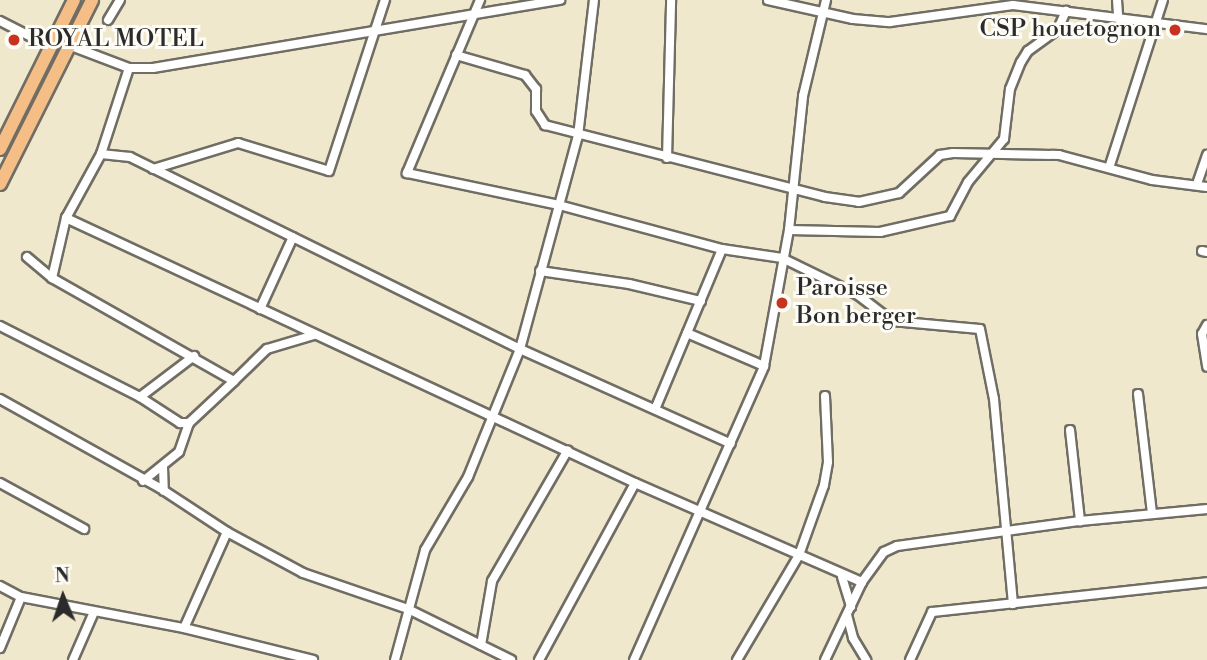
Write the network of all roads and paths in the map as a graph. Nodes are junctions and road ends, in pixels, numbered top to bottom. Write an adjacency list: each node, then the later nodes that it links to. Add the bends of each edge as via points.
1 (74, 0): 24 (main road)
2 (92, 0): 23 (main road)
3 (120, 0): 18 (street)
4 (385, 0): 22 (street)
5 (480, 0): 16 (street)
6 (560, 0): 16 (street)
7 (594, 0): 27 (street)
8 (671, 0): 32 (street)
9 (768, 0): 15 (street)
10 (826, 0): 15 (street)
11 (1116, 0): 17 (street)
12 (1163, 0): 19 (street)
13 (1033, 4): 14 (street); 15 (street, via 988,5 890,22)
14 (1066, 11): 17 (street); 29 (street, via 1058,29 1028,51 1021,62 1010,89 1004,139)
15 (822, 13): 38 (street, via 803,96)
16 (474, 15): 22 (street); 25 (street)
17 (1118, 15): 19 (street)
18 (107, 20)
19 (1156, 20): 21 (street); 33 (street)
20 (0, 21): 24 (street)
21 (1207, 29)
22 (375, 30): 26 (street, via 153,68); 34 (street, via 328,170 237,143)
23 (71, 46): 26 (street); 35 (main road)
24 (51, 47): 28 (main road)
25 (456, 55): 27 (street, via 525,75 536,89 539,117 545,125); 39 (street, via 407,173)
26 (129, 68): 30 (street)
27 (578, 136): 32 (street); 39 (street)
28 (2, 141)
29 (991, 153): 33 (street, via 1048,154); 38 (street, via 940,155 900,193 878,199 846,201); 43 (street, via 950,216 880,232)
30 (101, 154): 34 (street, via 130,157); 40 (street)
31 (1207, 155): 36 (street)
32 (667, 158): 38 (street)
33 (1110, 165): 36 (street, via 1152,180)
34 (153, 169): 44 (street)
35 (0, 184)
36 (1197, 184): 37 (street)
37 (1207, 187)
38 (795, 190): 43 (street)
39 (559, 205): 45 (street); 48 (street)
40 (66, 218): 41 (street); 42 (street)
41 (76, 226): 42 (street); 51 (street)
42 (64, 229): 49 (street)
43 (789, 230): 47 (street)
44 (293, 237): 51 (street); 56 (street)
45 (722, 250): 47 (street); 50 (street)
46 (27, 257): 49 (street)
47 (782, 258): 58 (street); 82 (street, via 858,295 892,321 980,329 994,398)
48 (540, 271): 50 (street, via 629,284); 56 (street)
49 (52, 278): 57 (street)
50 (701, 301): 54 (street)
51 (260, 309): 55 (street)
52 (1207, 325): 59 (street, via 1202,334)
53 (0, 326): 63 (street)
54 (687, 332): 58 (street); 65 (street)
55 (315, 335): 60 (street, via 267,349); 66 (street)
56 (520, 349): 65 (street); 66 (street)
57 (194, 356): 60 (street); 63 (street)
58 (764, 366): 69 (street)
59 (1207, 367)
60 (234, 381): 67 (street)
61 (1138, 394): 78 (street)
62 (825, 396): 83 (street, via 828,462)
63 (141, 397): 67 (street, via 180,423)
64 (0, 399): 72 (street)
65 (656, 407): 69 (street)
66 (492, 416): 70 (street); 90 (street, via 468,477 425,550)
67 (189, 423): 71 (street, via 179,452)
68 (1070, 430): 79 (street)
69 (731, 444): 77 (street)
70 (568, 450): 74 (street); 96 (street, via 492,581)
71 (163, 467): 72 (street); 75 (street)
72 (143, 481): 75 (street)
73 (0, 483): 80 (street)
74 (635, 483): 77 (street); 103 (street)
75 (164, 491): 81 (street)
76 (1207, 509): 78 (street)
77 (702, 511): 83 (street); 104 (street)
78 (1152, 513): 79 (street)
79 (1080, 521): 82 (street)
80 (84, 528)
81 (227, 532): 90 (street, via 303,573); 93 (street)
82 (1007, 533): 85 (street, via 897,546 884,552); 89 (street)
83 (799, 555): 84 (street); 105 (street)
84 (842, 576): 85 (street); 91 (street)
85 (862, 582): 91 (street)
86 (1207, 582): 89 (street)
87 (0, 586): 88 (street)
88 (21, 597): 92 (street); 97 (street)
89 (1013, 604): 108 (street, via 932,612)
90 (408, 609): 96 (street); 101 (street)
91 (849, 610): 94 (street); 95 (street)
92 (94, 612): 93 (street); 99 (street)
93 (184, 628): 98 (street)
94 (838, 633): 95 (street); 106 (street)
95 (853, 638): 107 (street)
96 (481, 645): 102 (street)
97 (0, 648)
98 (280, 656): 100 (street)
99 (73, 660)
100 (313, 660)
101 (395, 660)
102 (510, 660)
103 (539, 660)
104 (634, 660)
105 (737, 660)
106 (825, 660)
107 (866, 660)
108 (910, 660)

